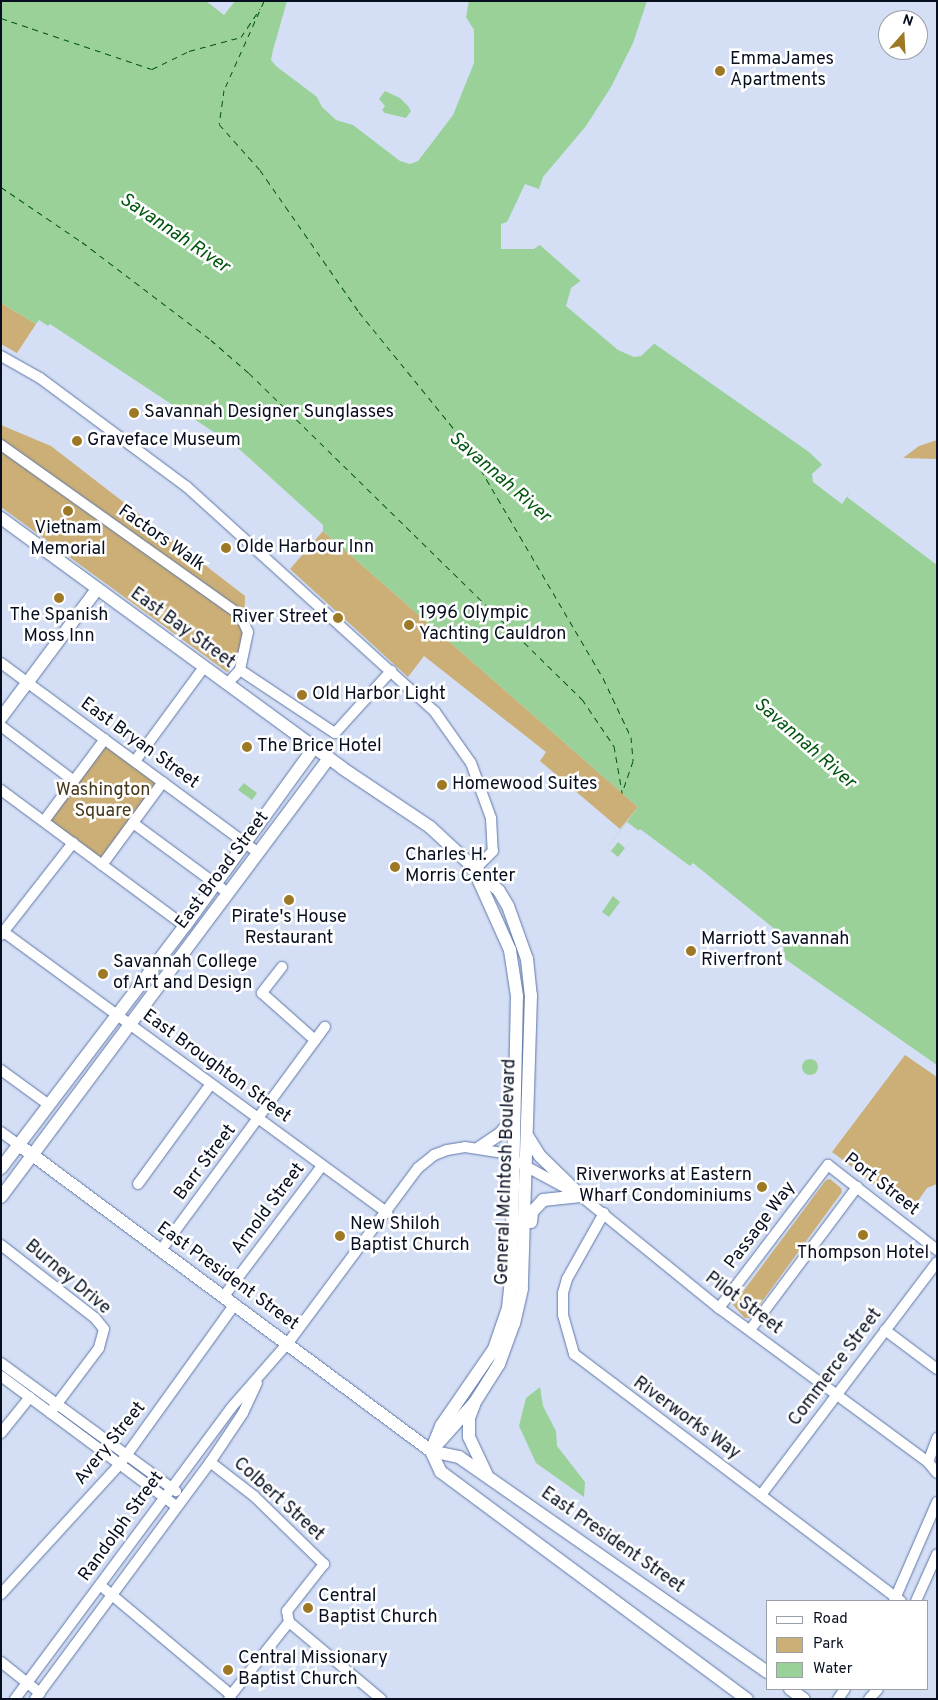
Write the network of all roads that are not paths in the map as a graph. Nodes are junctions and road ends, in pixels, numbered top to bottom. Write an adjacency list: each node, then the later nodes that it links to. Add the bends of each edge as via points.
1 (1, 356): 8 (street, via 40,378 187,487)
2 (1, 445): 7 (street, Factors Walk, via 240,615 248,632)
3 (1, 518): 4 (main road, East Bay Street)
4 (97, 589): 6 (main road, East Bay Street); 9 (main road)
5 (1, 663): 9 (street, East Bryan Street)
6 (204, 667): 10 (main road, East Bay Street); 16 (street)
7 (240, 670): 8 (street, via 335,733); 10 (street, Factors Walk)
8 (391, 671): 27 (street, via 446,724 478,777 491,818 494,846 492,855)
9 (27, 683): 11 (main road); 13 (street, East Bryan Street)
10 (228, 684): 14 (main road, East Bay Street)
11 (1, 718)
12 (1, 726): 18 (street)
13 (105, 739): 16 (street, East Bryan Street); 18 (street)
14 (314, 748): 15 (main road, East Bay Street); 24 (main road, East Broad Street)
15 (329, 758): 17 (main road, East Bay Street); 25 (main road, East Broad Street)
16 (135, 761): 19 (street, East Bryan Street)
17 (342, 768): 27 (main road, General McIntosh Boulevard, via 430,827)
18 (74, 781): 21 (street)
19 (163, 782): 22 (street); 24 (street, East Bryan Street)
20 (1, 790): 21 (street)
21 (44, 821): 23 (street)
22 (133, 823): 26 (street); 28 (street)
23 (73, 843): 26 (street); 31 (street)
24 (246, 843): 25 (street, East Bryan Street); 28 (main road, East Broad Street)
25 (258, 852): 29 (main road, East Broad Street)
26 (102, 864): 30 (street)
27 (474, 870): 40 (main road, General McIntosh Boulevard, via 499,920 513,962 517,996); 43 (main road, General McIntosh Boulevard, via 499,891 527,959 531,995)
28 (216, 884): 29 (street); 30 (main road, East Broad Street)
29 (228, 893): 34 (main road, East Broad Street)
30 (185, 926): 33 (main road, East Broad Street)
31 (2, 932): 33 (street, East Broughton Street)
32 (282, 967): 36 (street, via 262,993)
33 (118, 1015): 34 (street, East Broughton Street); 39 (main road, East Broad Street)
34 (131, 1025): 38 (street, East Broughton Street); 46 (main road, East Broad Street)
35 (325, 1027): 36 (street, Barr Street)
36 (315, 1040): 41 (street, Barr Street)
37 (1, 1070): 39 (street)
38 (211, 1084): 41 (street, East Broughton Street); 52 (street)
39 (49, 1105): 44 (main road, East Broad Street)
40 (514, 1117): 45 (main road, via 500,1134); 47 (main road, General McIntosh Boulevard)
41 (259, 1119): 49 (street, East Broughton Street); 59 (street, Barr Street)
42 (1, 1132): 44 (street, East President Street)
43 (528, 1134): 50 (main road, General McIntosh Boulevard); 54 (main road, via 531,1146)
44 (19, 1145): 46 (main road, East President Street); 51 (main road, East Broad Street)
45 (479, 1148): 47 (street, Randolph Street); 56 (street, Randolph Street, via 465,1147 434,1155 418,1168)
46 (33, 1155): 55 (main road, East Broad Street); 59 (main road, East President Street)
47 (513, 1159): 50 (street, Randolph Street); 80 (main road, General McIntosh Boulevard, via 508,1308 494,1349 441,1426)
48 (828, 1165): 53 (street, Port Street); 65 (street, Passage Way)
49 (322, 1166): 56 (street, East Broughton Street); 63 (street, Arnold Street)
50 (527, 1167): 54 (street, Pilot Street); 62 (main road, General McIntosh Boulevard)
51 (1, 1168)
52 (138, 1184)
53 (857, 1187): 60 (street, Port Street); 66 (street)
54 (581, 1196): 57 (street, Pilot Street); 62 (main road, via 551,1197 536,1204 532,1212 530,1258)
55 (1, 1197)
56 (387, 1213): 68 (street, Randolph Street)
57 (604, 1214): 65 (street, Pilot Street); 88 (street, Riverworks Way, via 567,1279 563,1293 563,1315 574,1354)
58 (1, 1245): 76 (street, Burney Drive, via 95,1318 104,1329 99,1348)
59 (161, 1250): 63 (main road, East President Street)
60 (937, 1250)
61 (937, 1262): 67 (street, Commerce Street)
62 (522, 1289): 75 (main road, General McIntosh Boulevard, via 499,1364)
63 (224, 1296): 64 (main road, East President Street)
64 (235, 1304): 68 (main road, East President Street); 81 (street, Avery Street)
65 (719, 1308): 66 (street, Pilot Street)
66 (750, 1330): 73 (street, Pilot Street)
67 (885, 1330): 70 (street); 73 (street, Commerce Street)
68 (288, 1343): 72 (street, Randolph Street); 80 (main road, East President Street)
69 (1, 1363): 76 (street)
70 (937, 1369)
71 (1, 1376): 74 (street)
72 (260, 1378): 82 (street, Randolph Street, via 243,1413); 87 (street, Randolph Street, via 231,1408)
73 (837, 1394): 83 (street, Pilot Street); 88 (street, Commerce Street)
74 (30, 1398): 77 (street); 78 (street)
75 (475, 1402): 80 (main road, General McIntosh Boulevard); 86 (main road, via 469,1437)
76 (57, 1404): 77 (street, Burney Drive); 81 (street)
77 (50, 1413): 84 (street)
78 (1, 1433)
79 (937, 1438): 83 (street)
80 (431, 1452): 86 (main road, East President Street, via 459,1457); 108 (main road, East President Street, via 441,1472)
81 (126, 1455): 84 (street, Avery Street); 87 (street)
82 (210, 1462): 89 (street, Randolph Street); 99 (street, Colbert Street, via 254,1496 324,1564 288,1612)
83 (928, 1462): 85 (street, Pilot Street)
84 (120, 1464): 90 (street); 95 (street, Avery Street)
85 (937, 1473)
86 (488, 1476): 101 (main road, East President Street)
87 (171, 1488): 89 (street); 90 (street, Randolph Street)
88 (761, 1495): 97 (street, Riverworks Way)
89 (184, 1496): 92 (street, Randolph Street)
90 (163, 1498): 92 (street); 94 (street, Randolph Street)
91 (937, 1502): 97 (street)
92 (176, 1506): 96 (street, Randolph Street)
93 (937, 1554): 98 (street)
94 (100, 1585): 96 (street); 102 (street, Randolph Street)
95 (1, 1594)
96 (111, 1595): 104 (street, Randolph Street); 105 (street)
97 (897, 1600)
98 (916, 1600)
99 (289, 1622): 105 (street); 107 (street)
100 (1, 1662): 102 (street)
101 (766, 1671)
102 (27, 1682): 104 (street); 106 (street, Randolph Street)
103 (791, 1690): 109 (main road)
104 (37, 1696)
105 (230, 1697)
106 (15, 1699)
107 (381, 1699)
108 (748, 1699)
109 (804, 1699)

